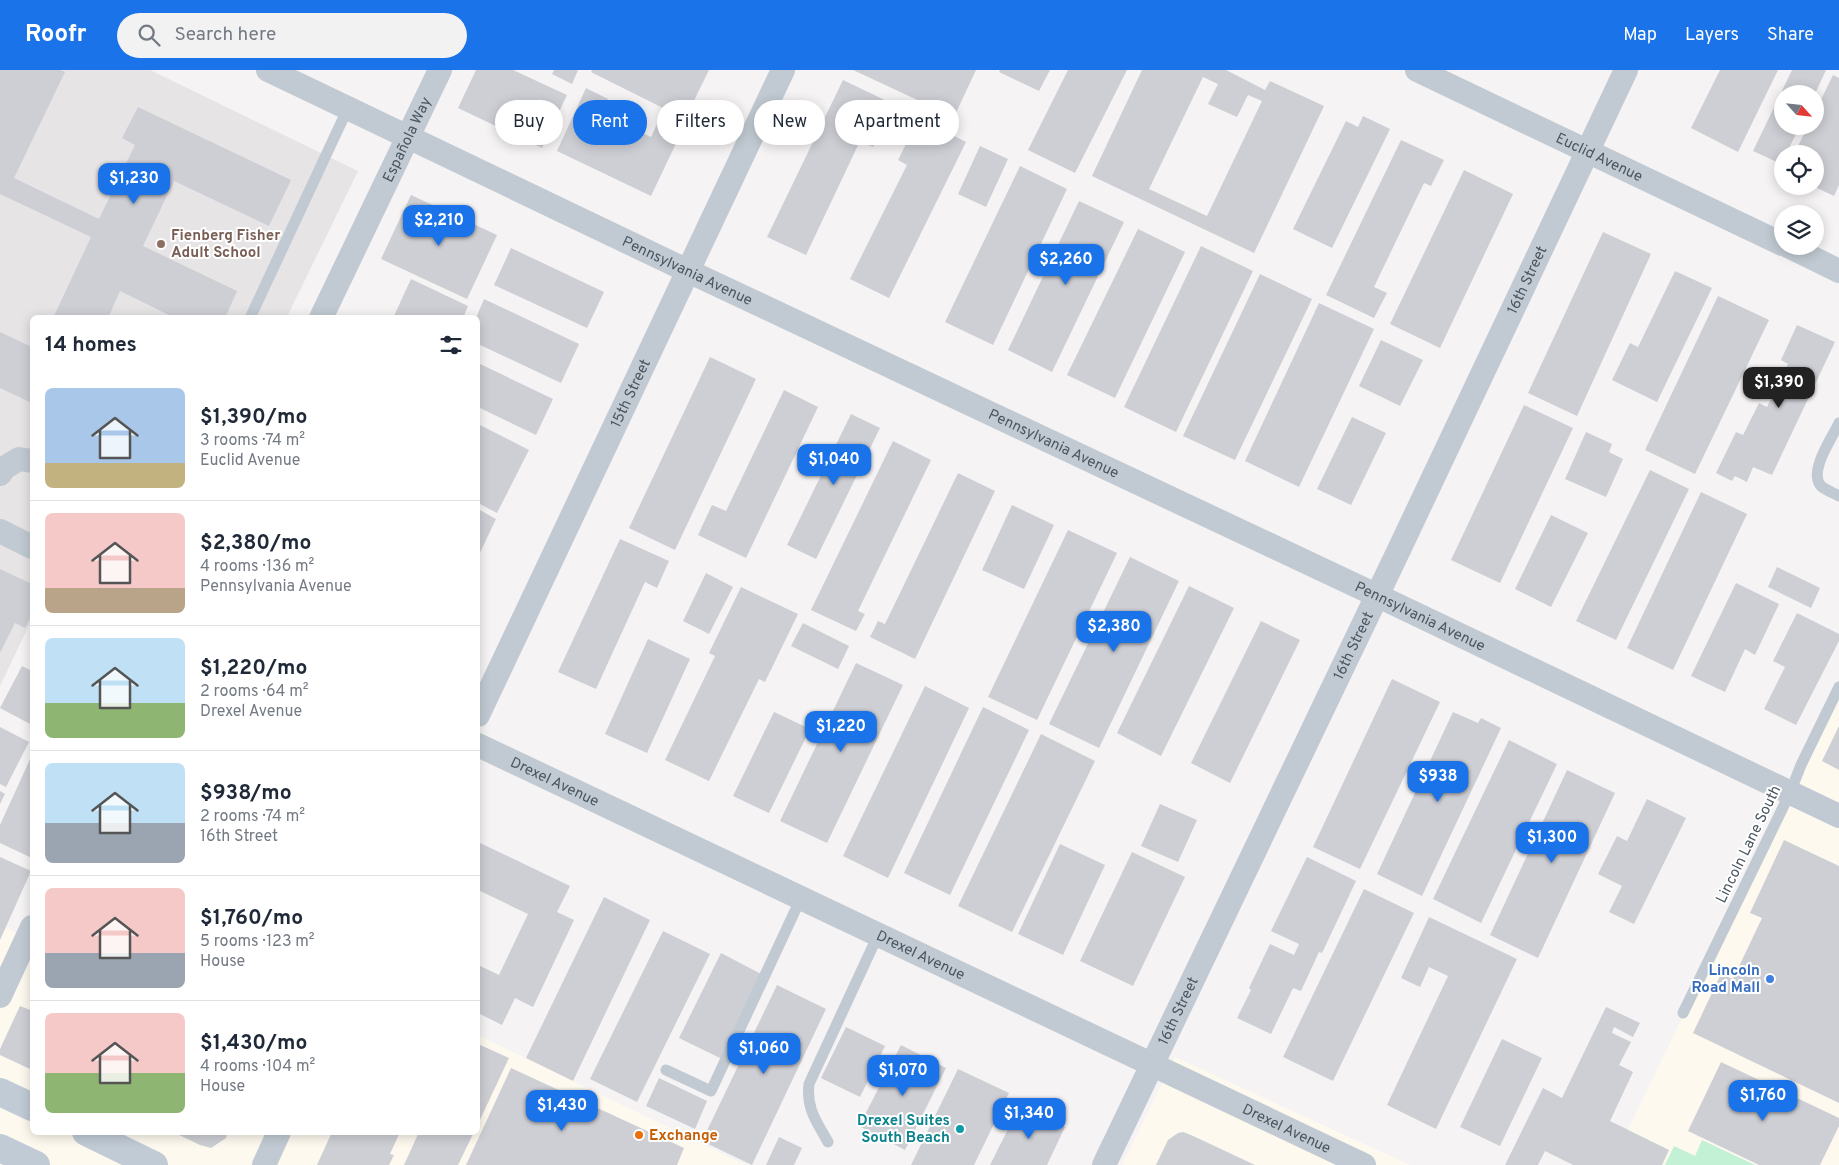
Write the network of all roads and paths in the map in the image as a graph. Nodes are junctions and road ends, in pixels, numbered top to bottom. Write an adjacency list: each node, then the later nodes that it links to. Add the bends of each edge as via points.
1 (268, 70): 6 (street, Pennsylvania Avenue)
2 (440, 70): 7 (street, Española Way)
3 (783, 70): 11 (street, 15th Street)
4 (1417, 70): 8 (street, Euclid Avenue)
5 (1626, 70): 8 (street, 16th Street)
6 (348, 108): 7 (street, Pennsylvania Avenue); 13 (lane)
7 (408, 137): 11 (street, Pennsylvania Avenue); 14 (street, Española Way)
8 (1588, 150): 9 (street, Euclid Avenue); 21 (street, 16th Street)
9 (1774, 240)
10 (1806, 255): 12 (street)
11 (688, 271): 21 (street, Pennsylvania Avenue); 23 (street, 15th Street)
12 (1839, 271)
13 (251, 315)
14 (322, 315)
15 (1839, 423): 18 (lane, via 1817,467 1817,478 1822,487)
16 (30, 461): 17 (street, via 18,459)
17 (0, 474)
18 (1839, 496)
19 (0, 531): 20 (street)
20 (30, 546)
21 (1376, 595): 25 (street, Pennsylvania Avenue); 32 (street, 16th Street)
22 (1839, 687): 25 (lane, Lincoln Lane South)
23 (480, 711)
24 (480, 746): 27 (street, Drexel Avenue)
25 (1790, 792): 26 (street, Pennsylvania Avenue); 31 (lane, Lincoln Lane South)
26 (1839, 816)
27 (801, 898): 29 (street, Drexel Avenue); 33 (lane, via 711,1091)
28 (30, 931): 30 (street)
29 (878, 935): 32 (street, Drexel Avenue); 38 (lane, via 809,1084 807,1098 810,1110)
30 (0, 996)
31 (1683, 1013)
32 (1151, 1064): 43 (street, 16th Street); 44 (street, Drexel Avenue)
33 (666, 1070)
34 (0, 1092): 35 (main road)
35 (30, 1106)
36 (92, 1135): 41 (main road)
37 (278, 1135): 42 (street)
38 (828, 1142)
39 (0, 1148): 40 (main road)
40 (36, 1165)
41 (154, 1165)
42 (264, 1165)
43 (1104, 1165)
44 (1364, 1165)

